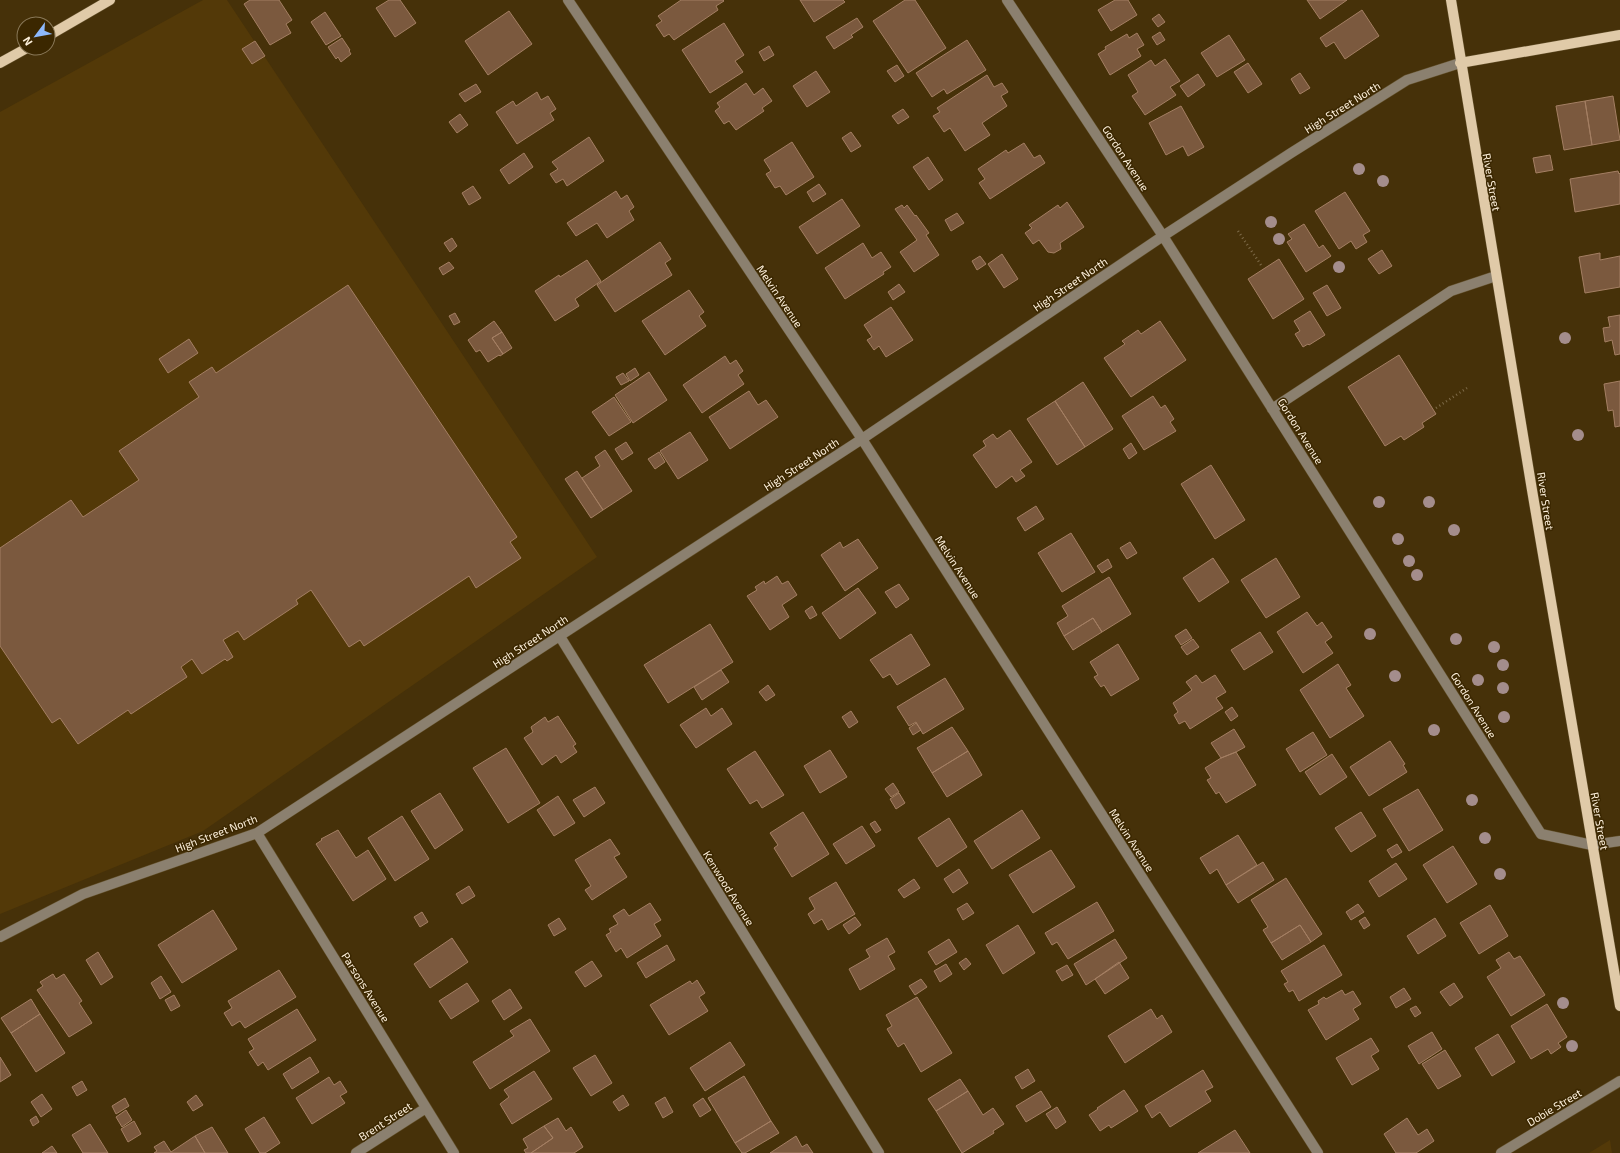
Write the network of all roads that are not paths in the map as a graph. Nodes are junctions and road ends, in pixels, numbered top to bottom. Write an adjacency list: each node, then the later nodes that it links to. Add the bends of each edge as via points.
1 (110, 0): 5 (main road)
2 (568, 0): 13 (street, Melvin Avenue)
3 (1007, 0): 10 (street, Gordon Avenue)
4 (1451, 0): 8 (main road, River Street)
5 (56, 31)
6 (1620, 35): 8 (main road, High Street North)
7 (16, 55): 9 (main road)
8 (1460, 63): 10 (street, High Street North, via 1407,80); 11 (main road, River Street)
9 (0, 64)
10 (1163, 236): 12 (street, Gordon Avenue); 13 (street, High Street North)
11 (1496, 276): 12 (street, via 1451,291); 17 (main road, River Street)
12 (1272, 408): 17 (street, Gordon Avenue, via 1541,834)
13 (862, 439): 14 (street, High Street North); 25 (street, Melvin Avenue)
14 (559, 635): 15 (street, High Street North); 24 (street, Kenwood Avenue)
15 (257, 833): 18 (street, High Street North, via 83,894); 21 (street, Parsons Avenue)
16 (1620, 841): 17 (street)
17 (1592, 845): 19 (main road, River Street)
18 (0, 937)
19 (1620, 1006)
20 (1620, 1081): 26 (street, Dobie Street)
21 (426, 1108): 22 (street, Brent Street); 23 (street, Parsons Avenue)
22 (356, 1153)
23 (454, 1153)
24 (879, 1153)
25 (1318, 1153)
26 (1501, 1153)

